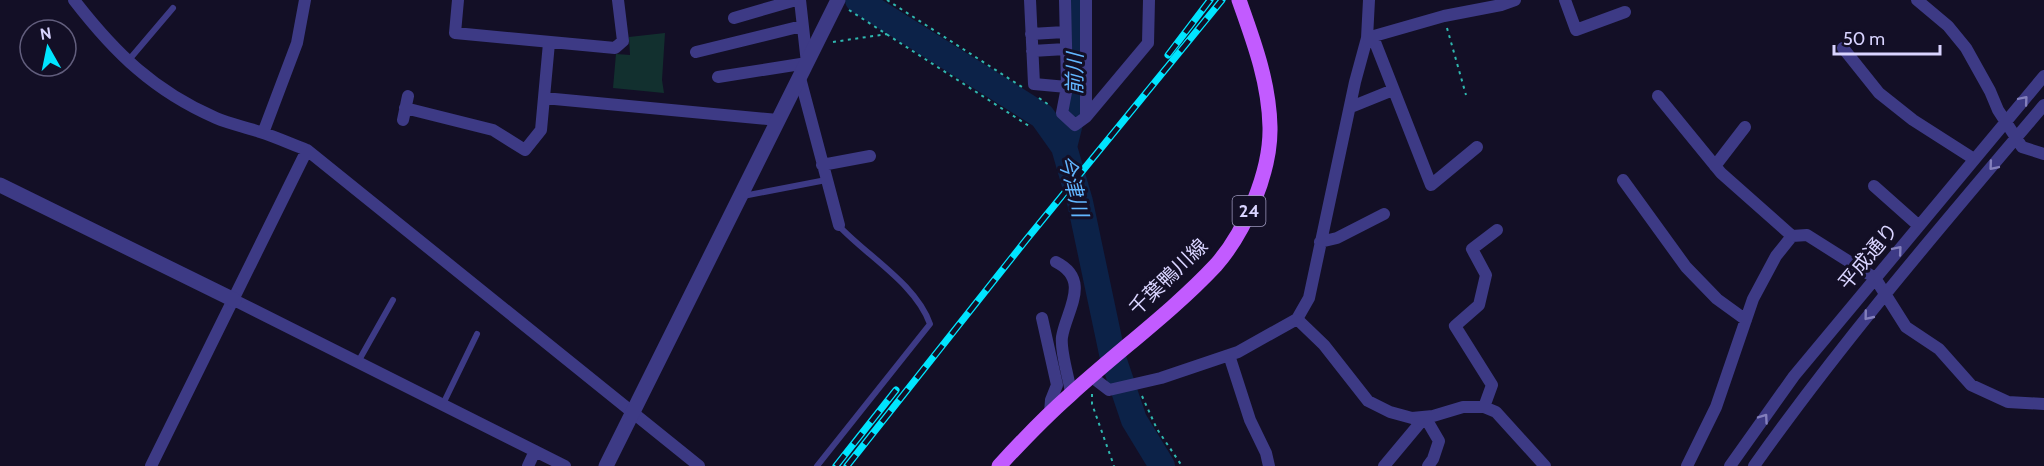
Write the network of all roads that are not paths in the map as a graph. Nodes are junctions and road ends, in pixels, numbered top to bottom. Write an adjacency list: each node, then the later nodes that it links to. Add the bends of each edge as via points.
1 (74, 0): 28 (street, via 100,34)
2 (305, 0): 44 (street, via 297,43)
3 (458, 0): 23 (street, via 455,33)
4 (618, 0): 23 (street, via 623,40 615,48)
5 (798, 0): 18 (street); 19 (street)
6 (1029, 0): 21 (street)
7 (1065, 0): 20 (street)
8 (1086, 0): 40 (street)
9 (1149, 0): 40 (street, via 1148,43)
10 (1239, 0): 75 (main road, 千葉鴨川線 / 24, via 1269,99 1270,130 1259,187 1235,237 1217,263)
11 (1369, 0): 22 (street)
12 (1515, 0): 22 (street)
13 (1565, 0): 17 (street, via 1576,30)
14 (1917, 0): 42 (street, via 1948,26 1966,48)
15 (837, 1): 29 (street)
16 (173, 8): 28 (lane)
17 (1625, 12)
18 (734, 18)
19 (802, 26): 27 (street); 29 (street)
20 (1065, 32): 21 (street); 25 (street)
21 (1031, 34): 26 (street)
22 (1370, 38): 34 (street); 38 (street)
23 (549, 43): 36 (street)
24 (1843, 48): 50 (street, via 1879,93)
25 (1066, 49): 26 (street); 33 (street)
26 (1032, 51): 33 (street, via 1034,84)
27 (696, 52)
28 (128, 61): 44 (street, via 178,100 218,119)
29 (807, 63): 31 (street); 32 (street)
30 (2044, 76): 42 (street, 平成通り, one-way to 30)
31 (718, 77)
32 (800, 78): 41 (street); 51 (street)
33 (1067, 87): 40 (street, via 1062,113 1074,125)
34 (1393, 90): 38 (street); 46 (street, via 1431,185)
35 (1658, 96): 52 (street)
36 (544, 98): 39 (street, via 541,130 525,150 494,130); 41 (street)
37 (2044, 105): 45 (street, 平成通り)
38 (1351, 107): 63 (street)
39 (405, 108)
40 (1086, 117)
41 (778, 120): 57 (street)
42 (2006, 121): 45 (street); 50 (street, 平成通り)
43 (1745, 127): 52 (street)
44 (263, 133): 47 (street)
45 (2016, 138): 48 (street, via 2022,147); 66 (street, 平成通り, one-way to 66)
46 (1477, 147)
47 (307, 150): 67 (street); 80 (street)
48 (2044, 154)
49 (870, 156): 51 (street)
50 (1974, 159): 60 (street, 平成通り)
51 (822, 165): 53 (street)
52 (1715, 166): 62 (street)
53 (826, 180): 57 (lane); 59 (street)
54 (1623, 180): 71 (street, via 1686,267 1717,299)
55 (0, 185): 67 (street)
56 (1874, 186): 60 (street)
57 (740, 197): 80 (street)
58 (1384, 214): 63 (street, via 1337,238)
59 (839, 225): 89 (lane, via 886,267 926,311 930,324)
60 (1919, 226): 65 (street, 平成通り, one-way to 60)
61 (1497, 230): 79 (street, via 1472,249 1486,275 1479,305 1455,326 1492,385)
62 (1792, 236): 65 (street, via 1807,235); 71 (street, via 1776,256)
63 (1320, 242): 70 (street, via 1309,298)
64 (1056, 262): 76 (street, via 1071,275 1075,293 1061,339)
65 (1875, 278): 66 (street); 96 (street, 平成通り, one-way to 65, via 1794,375)
66 (1885, 295): 77 (street, via 1906,327 1939,349 1971,385 2008,402); 97 (street, 平成通り, one-way to 97, via 1799,402)
67 (234, 300): 74 (street); 84 (street)
68 (393, 300): 74 (lane)
69 (1042, 318): 81 (street, via 1057,385)
70 (1297, 319): 73 (street); 82 (street, via 1324,345 1368,401 1390,412)
71 (1746, 321): 95 (street, via 1716,407)
72 (477, 334): 78 (lane)
73 (1229, 356): 75 (street, via 1109,390); 91 (street)
74 (358, 362): 78 (street)
75 (1092, 377): 76 (main road, 千葉鴨川線 / 24)
76 (1071, 393): 81 (main road, 千葉鴨川線 / 24)
77 (2044, 404)
78 (443, 405): 83 (street)
79 (1484, 407): 82 (street, via 1463,407); 94 (street, via 1496,412)
80 (632, 413): 87 (street); 88 (street)
81 (1050, 413): 90 (main road, 千葉鴨川線 / 24)
82 (1425, 417): 92 (street); 93 (street, via 1439,441)
83 (534, 451): 85 (street); 86 (street)
84 (151, 466)
85 (528, 466)
86 (565, 466)
87 (606, 466)
88 (699, 466)
89 (817, 466)
90 (999, 466)
91 (1269, 466)
92 (1383, 466)
93 (1428, 466)
94 (1545, 466)
95 (1687, 466)
96 (1730, 466)
97 (1754, 466)

